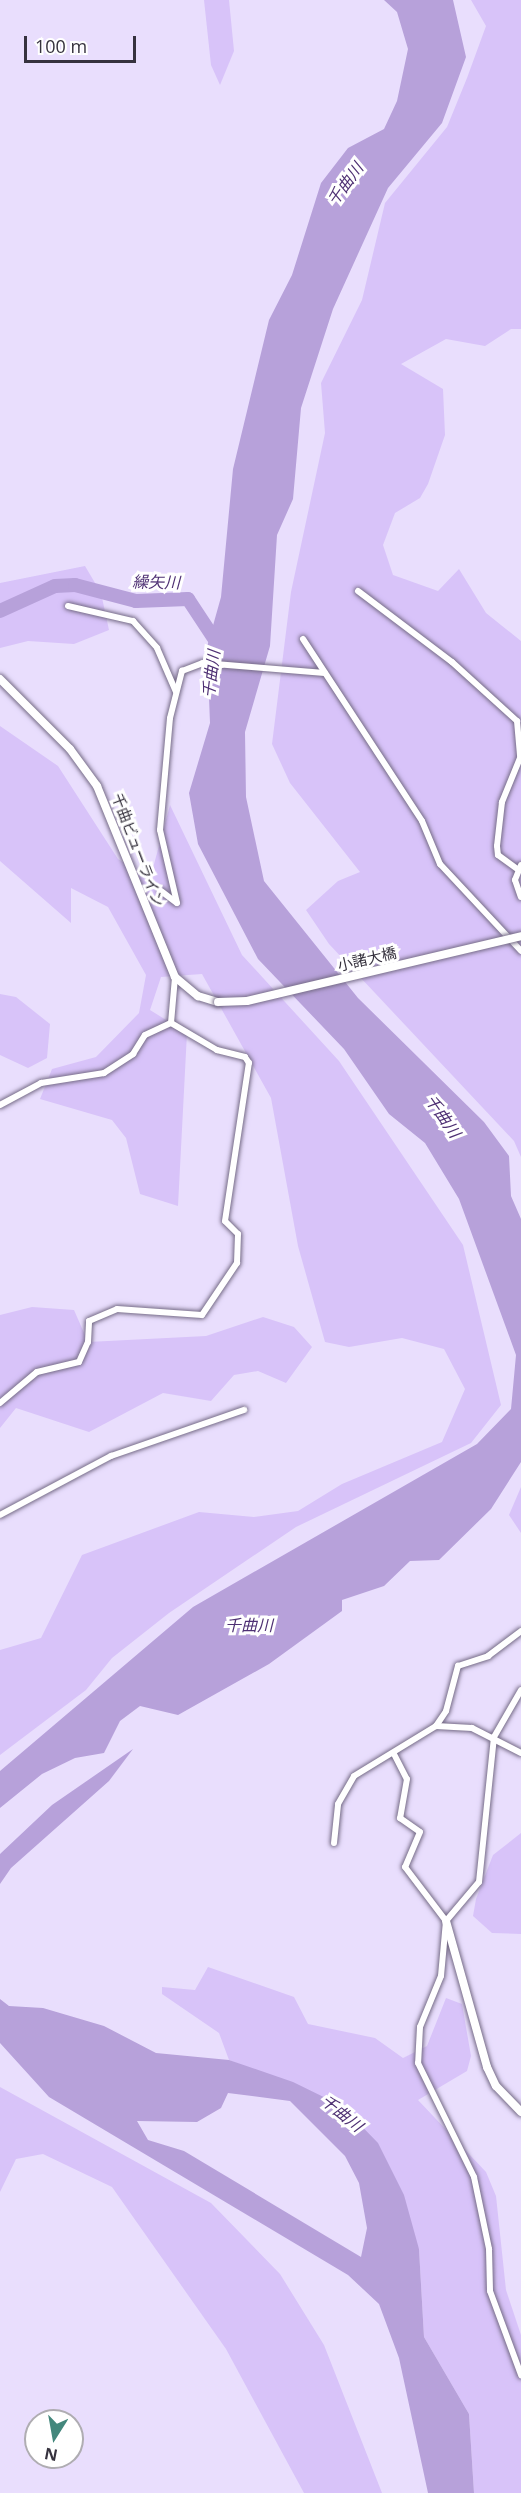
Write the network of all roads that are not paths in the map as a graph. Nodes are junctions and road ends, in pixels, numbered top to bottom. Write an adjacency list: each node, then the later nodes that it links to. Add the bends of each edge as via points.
1 (358, 591): 7 (street, via 452,662 517,721 520,758 502,802 497,846 498,855)
2 (68, 606): 6 (street, via 120,616 146,631)
3 (303, 639): 4 (street)
4 (325, 673): 6 (street, via 203,663 182,671); 11 (street, via 422,821 440,864)
5 (0, 679): 12 (street, 千曲ビューライン, via 70,749 98,786)
6 (176, 692): 8 (street, via 160,830 177,903)
7 (519, 867): 9 (street)
8 (161, 891)
9 (521, 897)
10 (521, 936): 13 (street, 小諸大橋, bridge, via 247,1000)
11 (521, 951)
12 (175, 977): 13 (street, 千曲ビューライン, via 198,996); 14 (street)
13 (218, 1002)
14 (171, 1023): 15 (street, via 145,1035 132,1054 104,1073 40,1083); 16 (street, via 249,1063 225,1221 238,1234 237,1263 202,1316 117,1309 89,1321 88,1342 79,1362 37,1372)
15 (0, 1105)
16 (0, 1403)
17 (244, 1410): 18 (street, via 111,1456)
18 (0, 1515)
19 (521, 1631): 21 (street, via 488,1656 458,1666 446,1711)
20 (521, 1690): 22 (street)
21 (436, 1726): 22 (street, via 472,1728); 24 (street, via 406,1741)
22 (494, 1737): 23 (street); 26 (street, via 483,1810 484,1866 479,1882)
23 (521, 1753)
24 (394, 1754): 25 (street, via 354,1776 338,1804); 26 (street, via 407,1779 400,1818 420,1832 405,1867)
25 (334, 1843)
26 (446, 1921): 27 (street, via 487,2067 496,2086); 28 (street, via 441,1976 420,2027 417,2063 474,2177 489,2249 490,2291)
27 (521, 2112)
28 (521, 2375)

